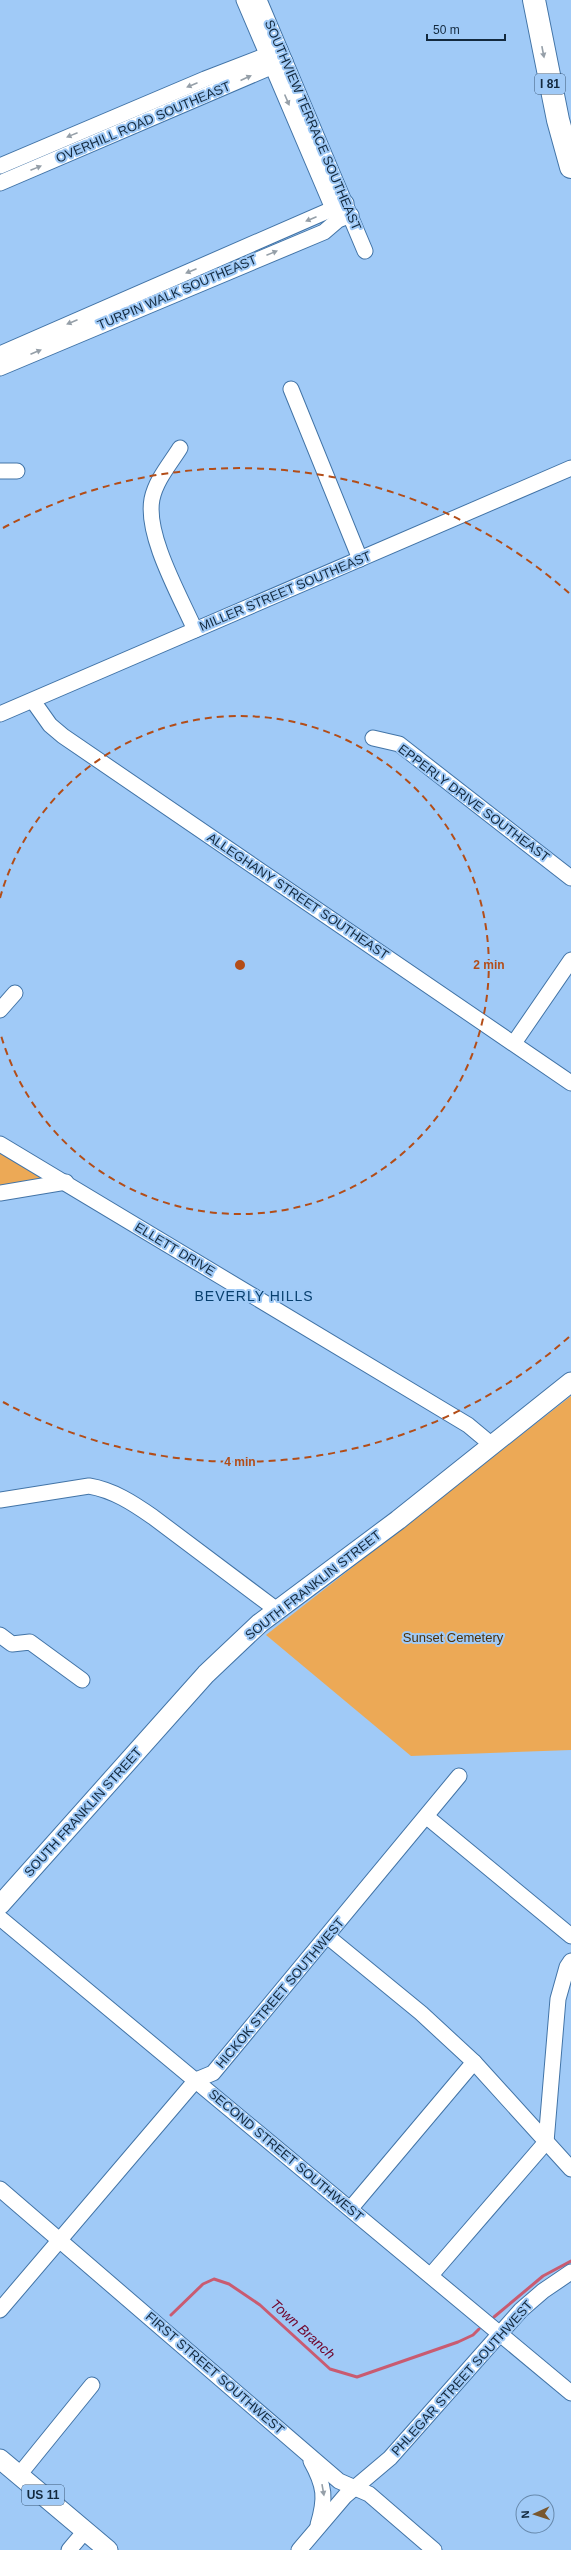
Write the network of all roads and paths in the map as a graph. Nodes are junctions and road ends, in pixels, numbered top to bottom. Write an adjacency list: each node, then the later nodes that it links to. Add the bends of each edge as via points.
1 (244, 0): 4 (street, SOUTHVIEW TERRACE SOUTHEAST)
2 (259, 0): 4 (street, SOUTHVIEW TERRACE SOUTHEAST)
3 (534, 0): 6 (highway, I 81, one-way to 6, via 558,120)
4 (276, 58): 5 (street, OVERHILL ROAD SOUTHEAST, one-way to 5, via 205,79); 7 (street, OVERHILL ROAD SOUTHEAST, one-way to 4); 8 (street, SOUTHVIEW TERRACE SOUTHEAST)
5 (0, 166)
6 (571, 167)
7 (0, 183)
8 (342, 212): 9 (street, SOUTHVIEW TERRACE SOUTHEAST); 10 (street, TURPIN WALK SOUTHEAST, one-way to 10); 11 (street, TURPIN WALK SOUTHEAST, one-way to 8, via 324,232)
9 (365, 251)
10 (0, 354)
11 (0, 368)
12 (291, 389): 17 (street)
13 (180, 448): 18 (street, via 159,481 152,498 151,517 157,542)
14 (571, 468): 17 (street, MILLER STREET SOUTHEAST)
15 (0, 471): 16 (street)
16 (17, 471)
17 (360, 559): 18 (street, MILLER STREET SOUTHEAST)
18 (195, 630): 19 (street, MILLER STREET SOUTHEAST)
19 (33, 701): 20 (street, MILLER STREET SOUTHEAST); 26 (street, ALLEGHANY STREET SOUTHEAST, via 50,725 63,736)
20 (0, 714)
21 (373, 738): 22 (street, EPPERLY DRIVE SOUTHEAST, via 399,744)
22 (571, 878)
23 (571, 960): 26 (street)
24 (15, 993): 25 (street)
25 (0, 1010)
26 (514, 1043): 27 (street, ALLEGHANY STREET SOUTHEAST)
27 (571, 1083)
28 (0, 1144): 29 (street, ELLETT DRIVE)
29 (66, 1182): 30 (street); 32 (street, ELLETT DRIVE, via 468,1425)
30 (0, 1193)
31 (571, 1382): 32 (main road, SOUTH FRANKLIN STREET)
32 (492, 1445): 34 (main road, SOUTH FRANKLIN STREET, via 398,1520)
33 (0, 1500): 34 (street, via 89,1486 101,1488 150,1515)
34 (276, 1610): 39 (main road, SOUTH FRANKLIN STREET, via 206,1674)
35 (0, 1635): 36 (street, via 12,1644 30,1642)
36 (82, 1680)
37 (459, 1776): 38 (street, HICKOK STREET SOUTHWEST)
38 (427, 1817): 41 (street, HICKOK STREET SOUTHWEST); 42 (street)
39 (0, 1906)
40 (0, 1918): 45 (street, SECOND STREET SOUTHWEST)
41 (327, 1936): 44 (street, via 421,2013); 45 (street, HICKOK STREET SOUTHWEST, via 213,2074)
42 (571, 1936)
43 (571, 1961): 46 (street, via 558,1999)
44 (474, 2062): 46 (street); 49 (street)
45 (196, 2080): 49 (street, SECOND STREET SOUTHWEST); 50 (street, HICKOK STREET SOUTHWEST)
46 (546, 2142): 47 (street); 52 (street)
47 (571, 2169)
48 (0, 2189): 50 (street, FIRST STREET SOUTHWEST)
49 (351, 2208): 52 (street, SECOND STREET SOUTHWEST)
50 (60, 2239): 53 (street, HICKOK STREET SOUTHWEST); 57 (street, FIRST STREET SOUTHWEST)
51 (571, 2272): 54 (street, PHLEGAR STREET SOUTHWEST, via 543,2291)
52 (431, 2275): 54 (street, SECOND STREET SOUTHWEST)
53 (0, 2310)
54 (498, 2334): 56 (street, SECOND STREET SOUTHWEST); 60 (street, PHLEGAR STREET SOUTHWEST, via 390,2458)
55 (92, 2385): 59 (street)
56 (571, 2393)
57 (308, 2455): 60 (street, FIRST STREET SOUTHWEST, via 339,2481); 61 (street, one-way to 61, via 318,2474 325,2498)
58 (0, 2459): 59 (main road, US 11)
59 (19, 2475): 62 (main road, US 11)
60 (356, 2488): 61 (street, PHLEGAR STREET SOUTHWEST, via 345,2496); 66 (street, FIRST STREET SOUTHWEST, via 369,2494)
61 (317, 2528): 65 (street, PHLEGAR STREET SOUTHWEST)
62 (85, 2531): 63 (street); 64 (main road, US 11)
63 (69, 2550)
64 (108, 2550)
65 (299, 2550)
66 (434, 2550)

